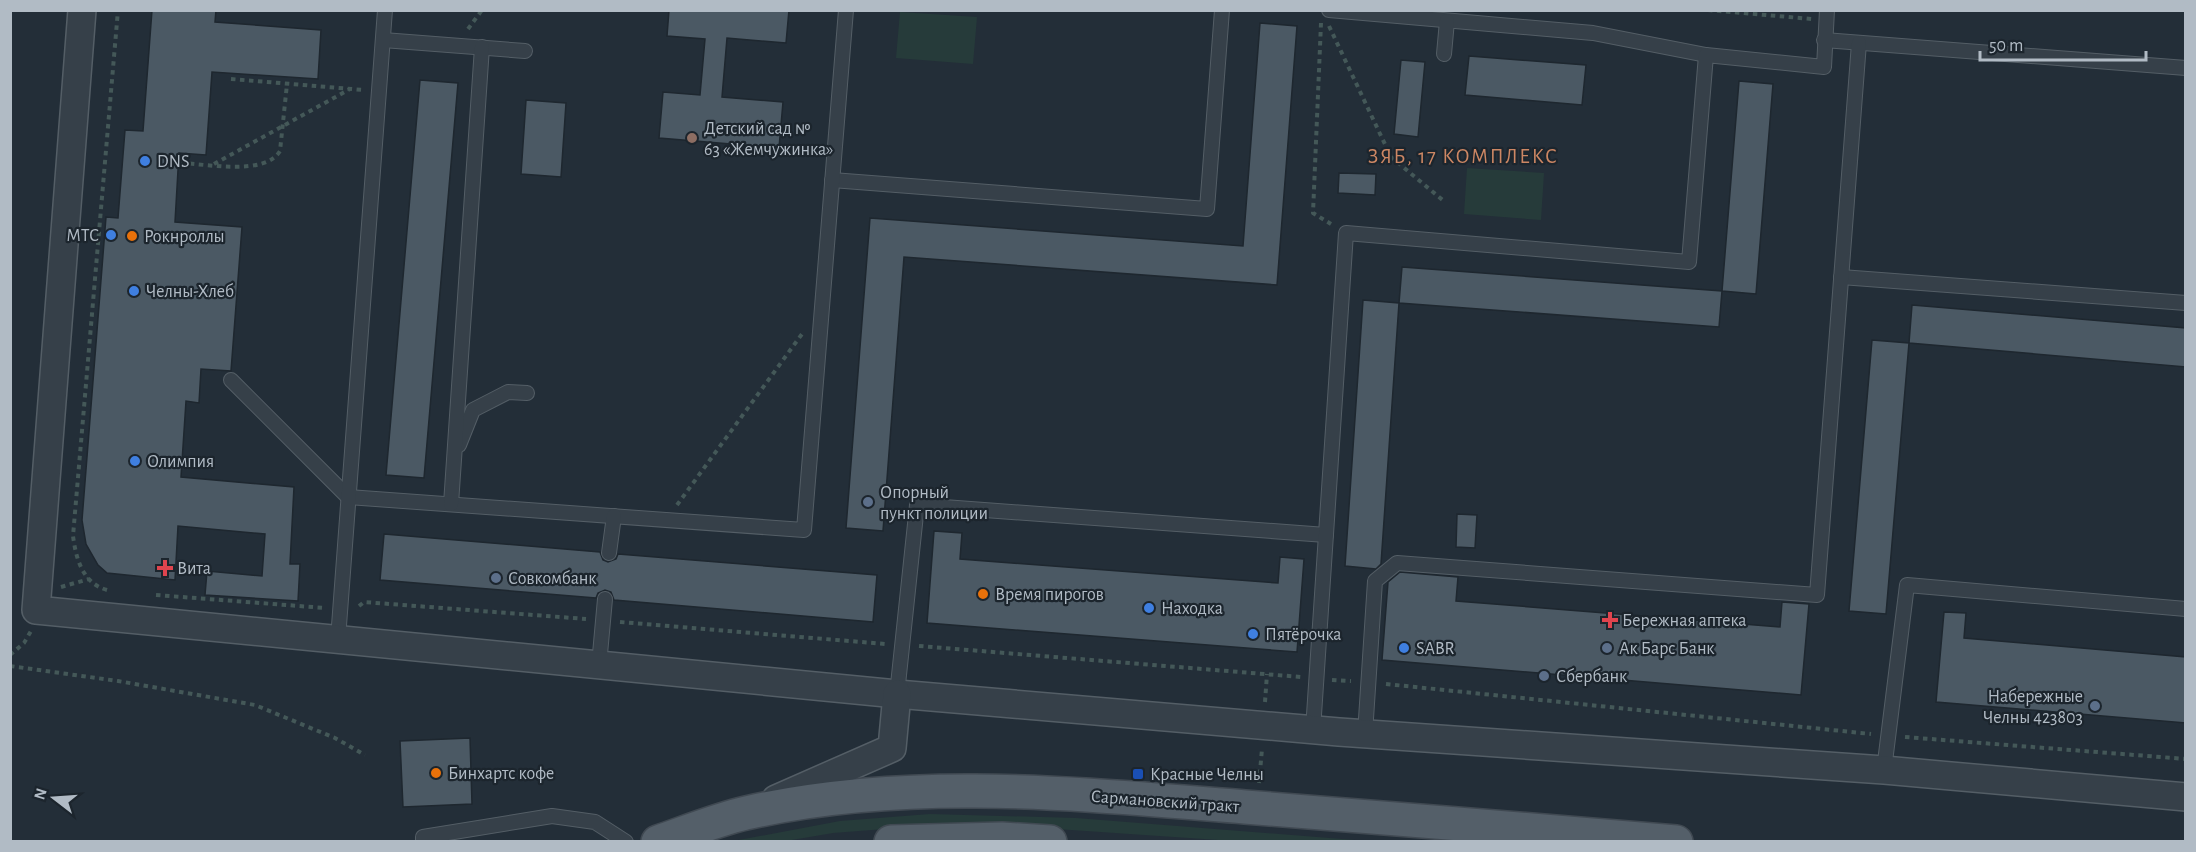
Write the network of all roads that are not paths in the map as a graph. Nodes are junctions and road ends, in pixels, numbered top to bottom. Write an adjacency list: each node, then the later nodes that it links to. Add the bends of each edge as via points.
1 (82, 10): 29 (street, via 36,610)
2 (385, 10): 8 (lane)
3 (846, 10): 16 (lane)
4 (1222, 10): 16 (lane, via 1207,209)
5 (1826, 15): 9 (lane)
6 (1328, 16): 7 (lane)
7 (1447, 21): 13 (lane); 14 (lane, via 1593,33)
8 (383, 40): 11 (lane); 22 (lane)
9 (1824, 40): 10 (lane); 14 (lane, via 1824,67)
10 (1859, 43): 15 (lane); 17 (lane)
11 (482, 47): 12 (lane); 21 (lane)
12 (525, 51)
13 (1444, 54)
14 (1706, 55): 25 (lane, via 1689,262 1346,233)
15 (2186, 68)
16 (832, 180): 24 (lane, via 804,530)
17 (1841, 277): 18 (lane); 33 (lane, via 1817,595 1397,562 1375,581)
18 (2186, 303)
19 (231, 380): 22 (lane)
20 (528, 393): 21 (lane, via 508,392 473,410)
21 (454, 458): 23 (lane)
22 (348, 497): 23 (lane); 29 (lane)
23 (451, 504): 24 (lane)
24 (614, 516): 26 (lane)
25 (1326, 535): 31 (lane, via 917,506); 32 (lane)
26 (609, 553)
27 (605, 599): 30 (lane)
28 (2186, 609): 34 (lane, via 1907,585)
29 (338, 639): 30 (street)
30 (599, 665): 31 (street)
31 (897, 694): 32 (street); 36 (street, via 892,748)
32 (1313, 729): 33 (street)
33 (1365, 734): 34 (street)
34 (1884, 770): 35 (street)
35 (2186, 797)
36 (744, 813): 40 (main road, Сармановский тракт); 43 (main road, Сармановский тракт, via 892,793 987,790 1095,795)
37 (998, 840): 41 (main road); 42 (main road)
38 (423, 842): 39 (lane, via 423,837 552,816 595,822)
39 (626, 842)
40 (658, 842)
41 (891, 842)
42 (1050, 842)
43 (1676, 842)

